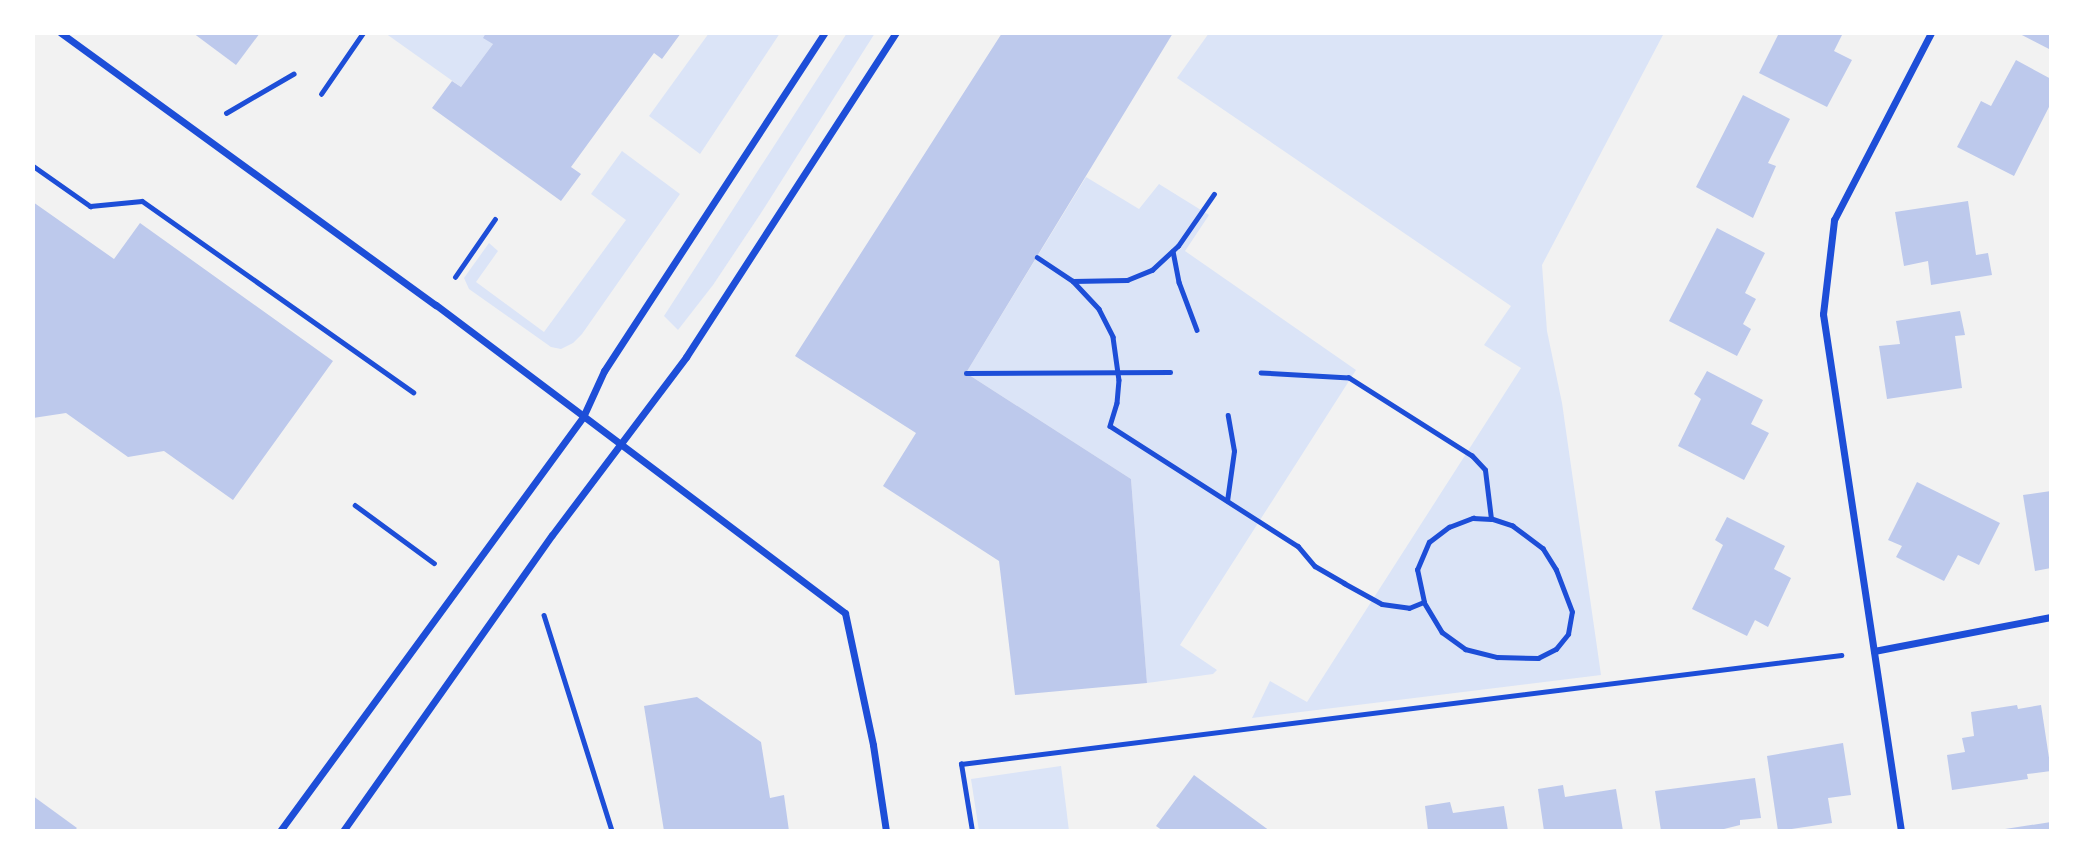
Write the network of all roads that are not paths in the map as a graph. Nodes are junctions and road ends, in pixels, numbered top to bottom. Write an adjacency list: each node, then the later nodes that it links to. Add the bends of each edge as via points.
1 (61, 33): 7 (street, via 436,304)
2 (824, 33): 7 (street, via 604,371)
3 (896, 33): 8 (street, via 686,357)
4 (1931, 33): 10 (street, via 1834,220 1823,314)
5 (33, 166): 6 (lane, via 90,206 142,201)
6 (413, 392)
7 (583, 417): 8 (street); 11 (street)
8 (620, 445): 12 (street); 13 (street, via 845,613)
9 (2051, 617): 10 (street)
10 (1874, 650): 14 (street)
11 (279, 831)
12 (343, 831)
13 (886, 831)
14 (1901, 831)

